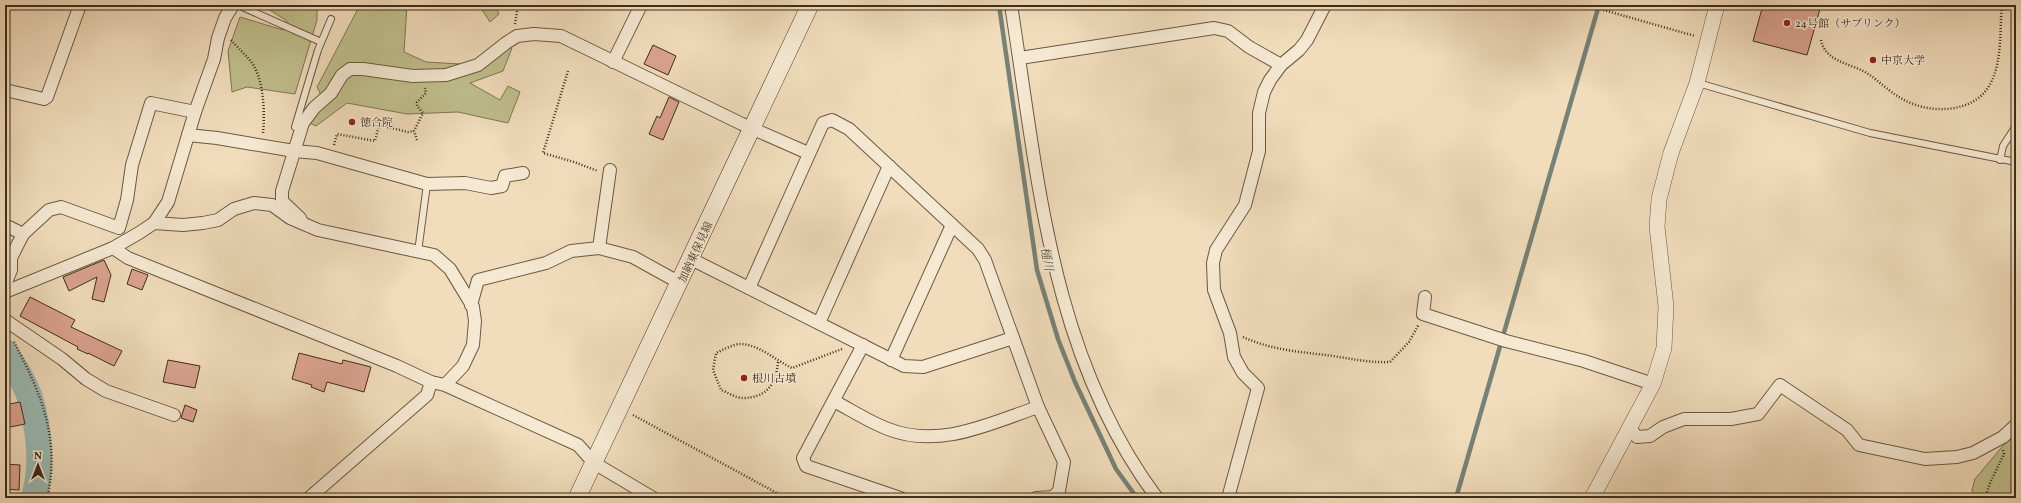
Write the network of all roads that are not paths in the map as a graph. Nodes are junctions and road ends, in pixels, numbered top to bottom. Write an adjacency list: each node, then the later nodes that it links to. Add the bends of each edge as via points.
1 (80, 5): 15 (street, via 47,96 44,99)
2 (233, 5): 16 (street, via 225,18)
3 (238, 5): 10 (lane)
4 (641, 5): 12 (street)
5 (810, 5): 20 (main road, 加納東保見線)
6 (1011, 5): 11 (street)
7 (1325, 5): 13 (street, via 1307,40)
8 (1717, 5): 14 (street)
9 (331, 19): 10 (lane)
10 (321, 42): 19 (lane)
11 (1020, 58): 13 (street, via 1214,28 1228,31 1249,47); 64 (street, via 1050,248 1064,305 1082,361 1105,411 1133,464)
12 (613, 62): 19 (street, via 561,36 534,34 514,38 478,65 446,75 418,76 350,69 342,75 331,93 314,108); 20 (street)
13 (1281, 65): 65 (street, via 1264,92 1259,112 1259,151 1245,205 1216,250 1213,263 1214,290 1230,333 1237,365 1258,388)
14 (1697, 83): 24 (lane, via 1870,133); 51 (street, via 1671,153 1659,199 1658,227 1665,283 1665,332 1664,348)
15 (5, 90)
16 (195, 112): 21 (street); 34 (street, via 151,103 132,165 127,200 119,228 61,207 49,210)
17 (287, 125): 19 (lane)
18 (2016, 126): 24 (lane, via 2003,146)
19 (298, 128): 22 (street)
20 (752, 128): 23 (street); 38 (main road, 加納東保見線)
21 (188, 135): 22 (street); 30 (street, via 168,202)
22 (294, 151): 29 (street, via 317,153); 31 (street, via 282,191 282,201)
23 (808, 153): 26 (street, via 823,123 832,120 849,129); 41 (street)
24 (2000, 160): 25 (lane)
25 (2016, 162)
26 (889, 166): 33 (street); 46 (street)
27 (522, 173): 29 (street, via 504,176 502,186 497,187 465,183)
28 (610, 175): 36 (street)
29 (427, 184): 37 (lane)
30 (154, 223): 31 (street, via 203,223 218,220 234,209 254,203 272,205); 35 (street)
31 (302, 223): 37 (street, via 318,230)
32 (5, 225): 34 (street)
33 (952, 225): 47 (street, via 978,249 985,260); 49 (street)
34 (23, 234): 40 (street, via 11,258 11,270)
35 (113, 248): 42 (street); 50 (street, via 128,258)
36 (599, 248): 39 (street, via 633,257); 44 (street, via 571,251 546,263 478,280)
37 (418, 252): 44 (street, via 434,255 450,269)
38 (691, 259): 39 (main road, 加納東保見線); 41 (street)
39 (680, 283): 58 (main road, 加納東保見線)
40 (5, 285)
41 (749, 288): 46 (street)
42 (5, 292)
43 (1425, 297): 51 (street, via 1423,314)
44 (471, 305): 52 (street, via 475,321 473,344 463,366)
45 (5, 320): 55 (street, via 106,391)
46 (819, 323): 48 (street)
47 (1013, 338): 49 (street, via 923,367 904,366); 54 (street)
48 (860, 344): 49 (street); 53 (street)
49 (892, 360)
50 (431, 382): 52 (street); 59 (street, via 427,395)
51 (1653, 384): 57 (street)
52 (445, 385): 58 (street, via 578,444)
53 (834, 401): 54 (street, via 887,429 923,437 944,436 972,429); 62 (street, via 803,458 806,466)
54 (1038, 407): 63 (street, via 1064,462 1059,491 1053,497)
55 (174, 415)
56 (2016, 426): 57 (street, via 2003,437 1973,453 1925,459 1859,444 1847,430 1780,385 1758,414 1730,419 1684,419 1663,427 1650,436 1637,437)
57 (1630, 428): 66 (street)
58 (594, 463): 60 (main road, 加納東保見線); 61 (street)
59 (309, 498)
60 (577, 498)
61 (653, 498)
62 (900, 498)
63 (1036, 498)
64 (1157, 498)
65 (1228, 498)
66 (1592, 498)

